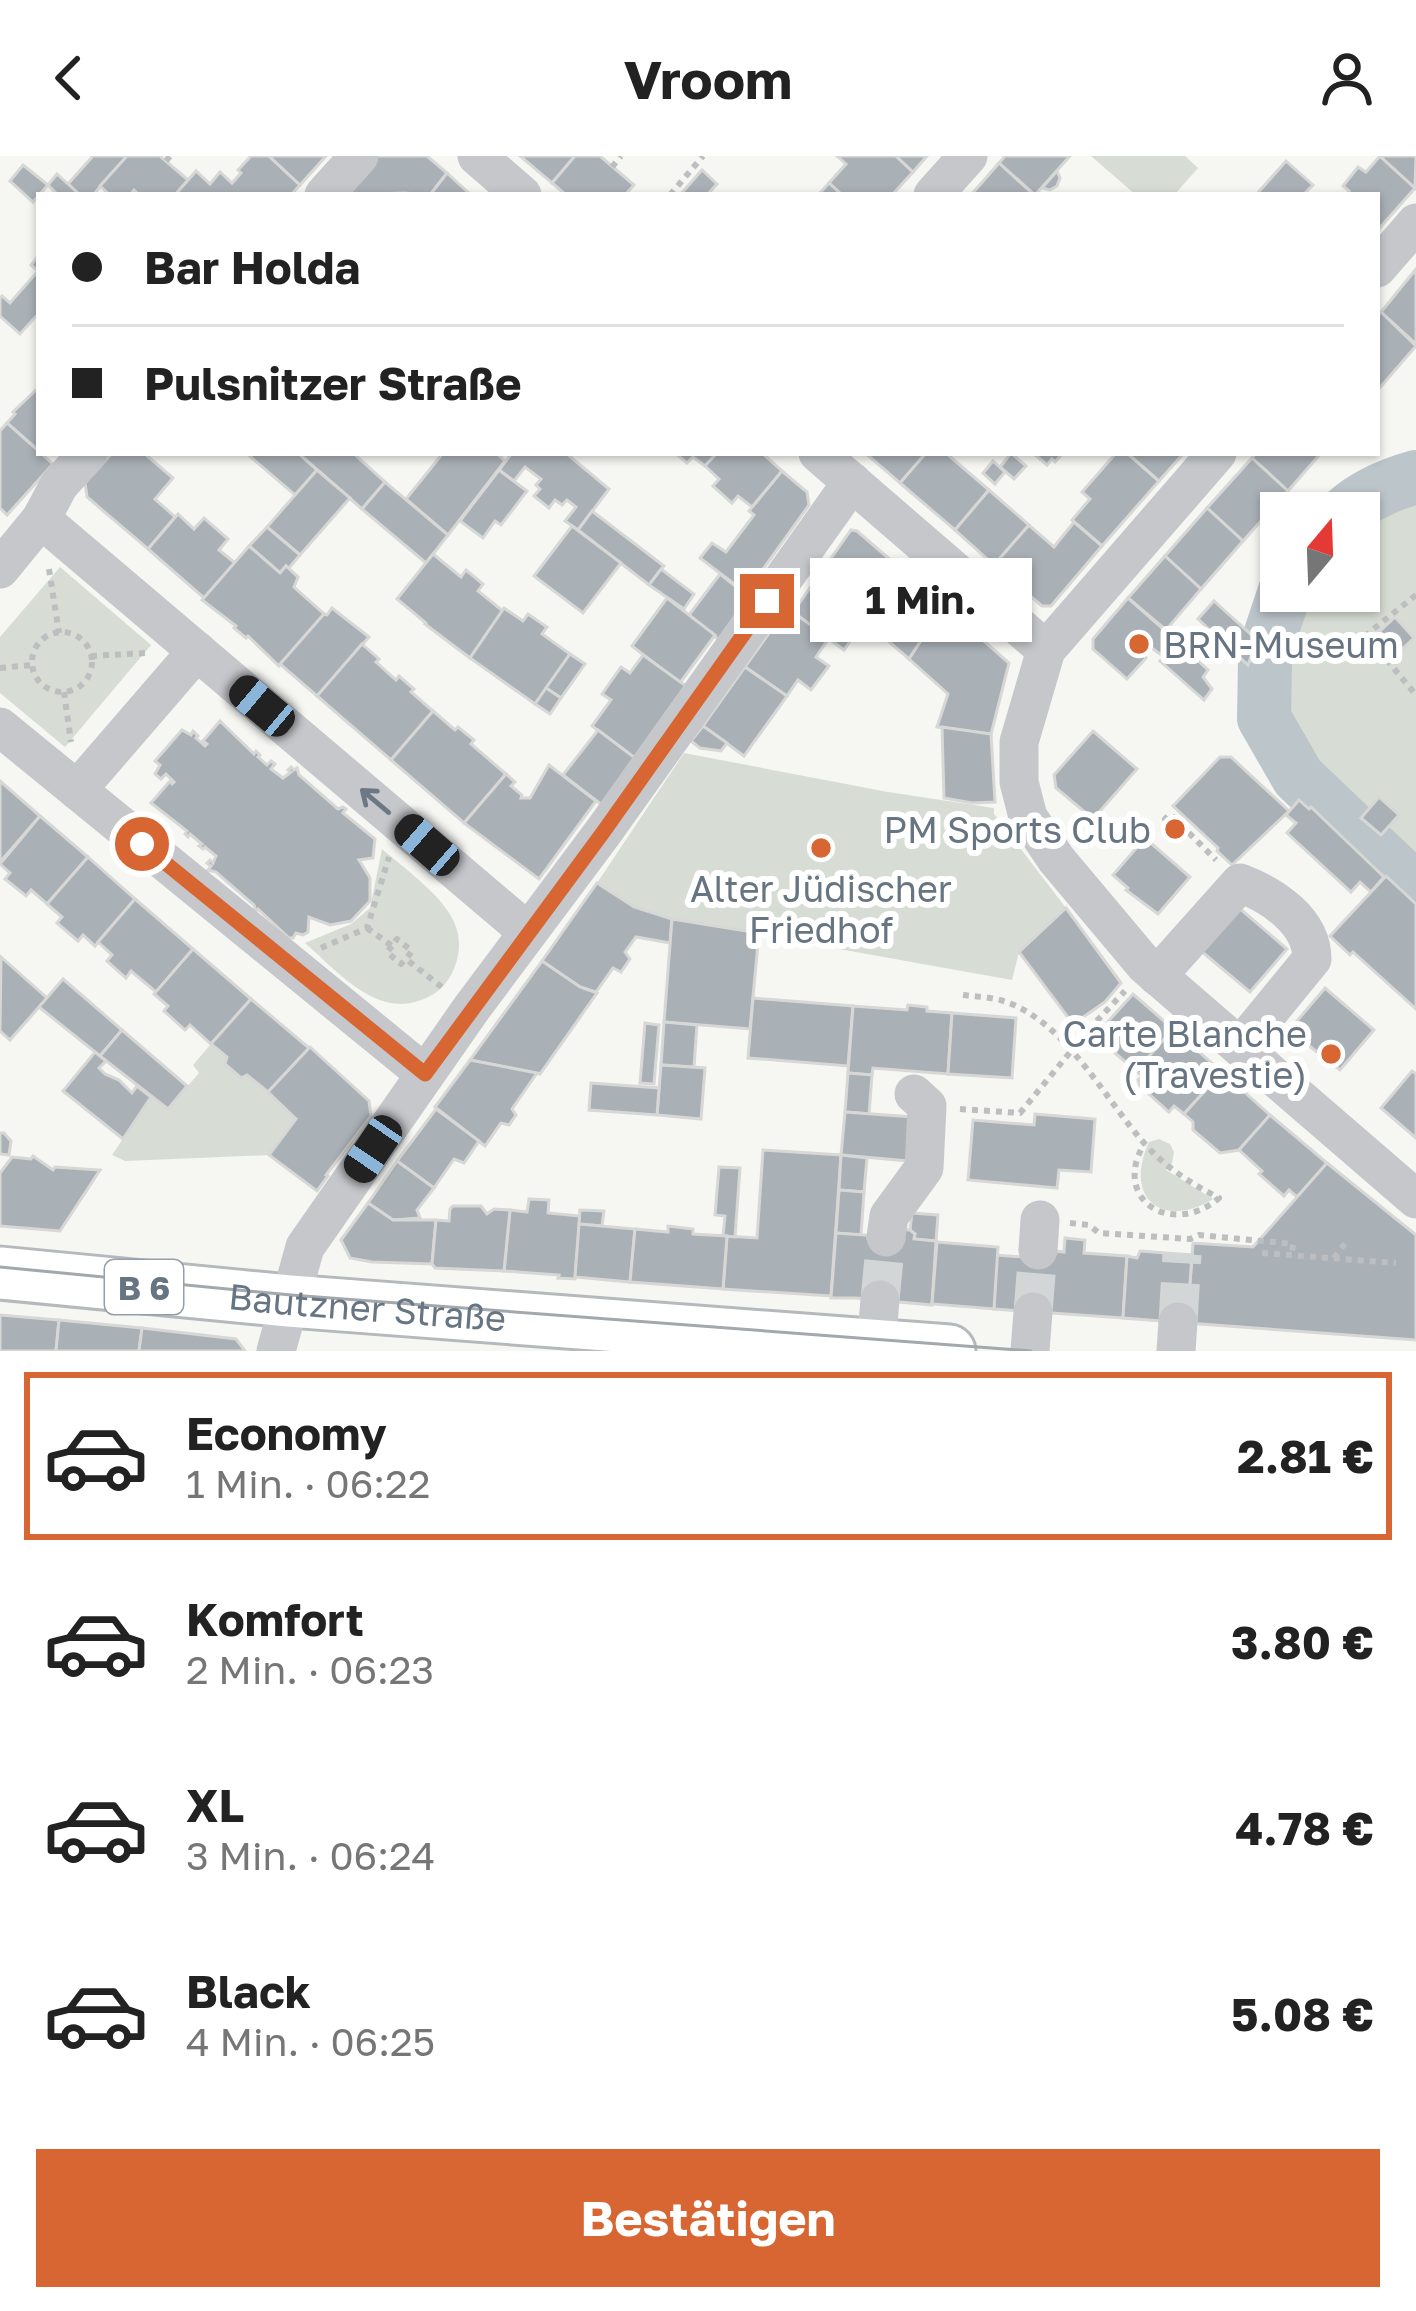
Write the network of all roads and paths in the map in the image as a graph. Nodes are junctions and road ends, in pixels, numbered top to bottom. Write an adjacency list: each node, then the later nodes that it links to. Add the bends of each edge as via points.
1 (359, 156): 7 (street)
2 (477, 156): 8 (street)
3 (621, 156): 6 (path)
4 (704, 156): 9 (path)
5 (968, 156): 10 (street)
6 (612, 166)
7 (327, 192)
8 (519, 192)
9 (673, 192)
10 (937, 192)
11 (1416, 223): 12 (street)
12 (1380, 265)
13 (85, 456): 17 (street, via 59,485)
14 (822, 456): 16 (street)
15 (1214, 456): 21 (street)
16 (852, 482): 21 (street); 32 (street)
17 (44, 536): 18 (street); 20 (path); 22 (street)
18 (0, 569)
19 (1416, 595): 25 (path, via 1366,635)
20 (59, 633): 23 (path, via 38,643); 23 (path, via 89,650 86,680 53,691)
21 (1046, 650): 34 (street, via 1019,742 1028,817)
22 (197, 651): 27 (street); 32 (street, one-way to 22)
23 (32, 665): 24 (path)
24 (0, 668)
25 (1416, 695)
26 (0, 727): 27 (street)
27 (77, 790): 39 (street)
28 (1175, 829): 29 (path, via 1165,820 1170,814)
29 (1240, 884): 34 (street); 37 (street, via 1294,918 1312,959)
30 (379, 896): 31 (path)
31 (367, 928): 33 (path); 35 (path, via 401,964 406,959)
32 (528, 932): 39 (street)
33 (338, 941)
34 (1153, 971): 37 (street); 38 (path)
35 (431, 979)
36 (963, 995): 38 (path, via 1012,1004)
37 (1240, 1047): 42 (street)
38 (1071, 1051): 40 (path, via 1020,1113); 41 (path)
39 (425, 1074): 51 (street, via 305,1247)
40 (932, 1101): 44 (street, via 924,1168 889,1216)
41 (1144, 1144): 41 (path, via 1172,1170 1219,1198 1192,1215 1152,1209 1135,1173)
42 (1416, 1199)
43 (1039, 1235): 47 (path, via 1089,1225 1099,1233 1293,1244)
44 (886, 1237)
45 (1346, 1242): 48 (path)
46 (1262, 1253): 47 (path)
47 (1292, 1254): 48 (path)
48 (1334, 1258): 49 (path)
49 (1396, 1263)
50 (0, 1273): 51 (main road, Bautzner Straße / B 6)
51 (289, 1301): 52 (street); 53 (main road, Bautzner Straße / B 6, via 878,1323)
52 (277, 1351)
53 (949, 1351)

